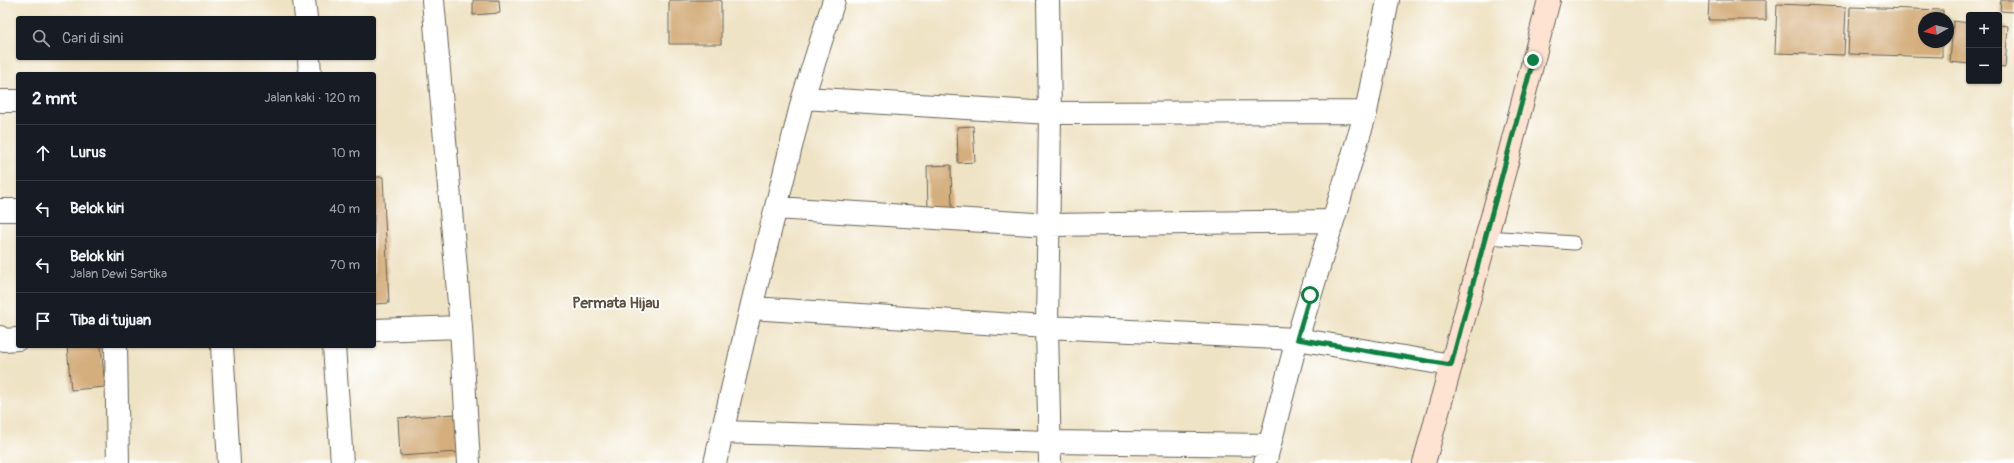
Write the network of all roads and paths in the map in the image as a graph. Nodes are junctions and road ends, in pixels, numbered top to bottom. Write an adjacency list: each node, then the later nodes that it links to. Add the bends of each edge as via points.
1 (304, 0): 8 (street)
2 (433, 0): 24 (street)
3 (834, 0): 11 (street)
4 (1383, 0): 5 (street)
5 (1389, 0): 14 (street)
6 (1549, 0): 21 (main road)
7 (1050, 4): 15 (street)
8 (306, 16)
9 (309, 60): 10 (street)
10 (310, 72)
11 (803, 98): 15 (street); 16 (street)
12 (0, 101): 13 (street)
13 (16, 101)
14 (1366, 112): 15 (street); 19 (street)
15 (1050, 113): 20 (street)
16 (776, 208): 20 (street); 23 (street)
17 (0, 210): 18 (street)
18 (16, 210)
19 (1333, 222): 20 (street); 29 (street)
20 (1049, 225): 25 (street)
21 (1486, 237): 22 (lane); 33 (main road)
22 (1574, 244)
23 (751, 308): 25 (street); 34 (street)
24 (461, 327): 26 (street); 40 (street)
25 (1047, 327): 29 (street); 35 (street)
26 (376, 330)
27 (0, 337): 28 (street, via 4,340)
28 (16, 339)
29 (1297, 339): 33 (street); 36 (street)
30 (116, 348): 37 (street)
31 (222, 348): 38 (street)
32 (334, 348): 39 (street)
33 (1451, 365): 42 (main road)
34 (722, 432): 35 (street); 41 (street)
35 (1049, 452): 36 (street)
36 (1268, 454)
37 (118, 463)
38 (229, 463)
39 (342, 463)
40 (469, 463)
41 (715, 463)
42 (1424, 463)

